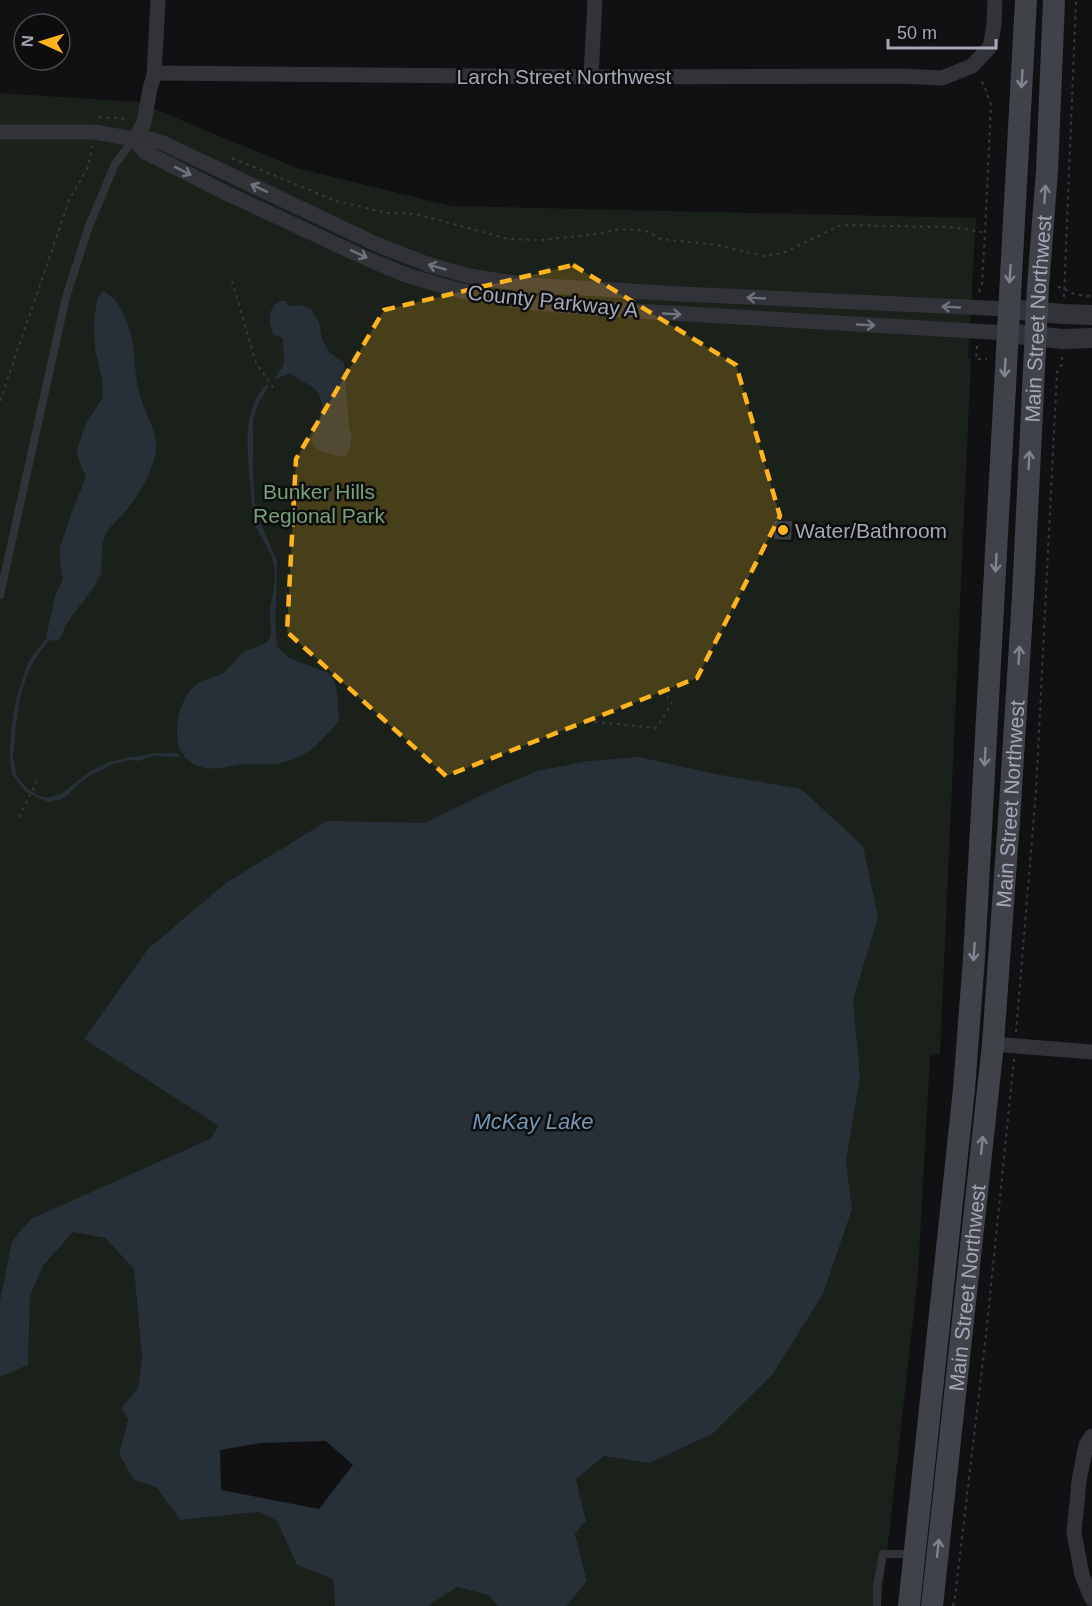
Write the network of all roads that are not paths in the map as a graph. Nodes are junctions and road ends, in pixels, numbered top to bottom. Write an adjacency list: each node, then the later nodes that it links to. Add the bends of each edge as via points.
1 (158, 0): 6 (street)
2 (595, 0): 7 (street)
3 (995, 0): 7 (street, Larch Street Northwest, via 990,47 972,66 942,78)
4 (1026, 0): 10 (main road, Main Street Northwest, one-way to 10)
5 (1054, 0): 11 (main road, Main Street Northwest, one-way to 5)
6 (154, 73): 7 (street, Larch Street Northwest); 9 (street, via 144,123)
7 (591, 77)
8 (0, 132): 9 (street, County Parkway A, via 94,132)
9 (134, 139): 10 (street, County Parkway A, one-way to 9, via 528,285 469,276 376,244 163,143); 13 (street, County Parkway A, one-way to 13, via 146,152 372,261 461,291 602,309); 16 (lane, via 115,164 66,297)
10 (1009, 309): 11 (street); 13 (main road, Main Street Northwest)
11 (1037, 312): 12 (street); 14 (main road, Main Street Northwest)
12 (1092, 315)
13 (1007, 333): 14 (street); 20 (main road, Main Street Northwest, one-way to 20, via 974,958)
14 (1035, 337): 15 (street); 17 (main road, Main Street Northwest, one-way to 14, via 1012,782)
15 (1092, 338)
16 (0, 595)
17 (993, 1044): 18 (street); 24 (main road, Main Street Northwest, one-way to 17)
18 (1092, 1052)
19 (1092, 1436): 21 (street, via 1086,1445 1079,1481 1074,1533 1082,1575)
20 (915, 1554): 22 (lane, via 883,1554); 23 (main road, Main Street Northwest)
21 (1092, 1599)
22 (876, 1606)
23 (909, 1606)
24 (932, 1606)

